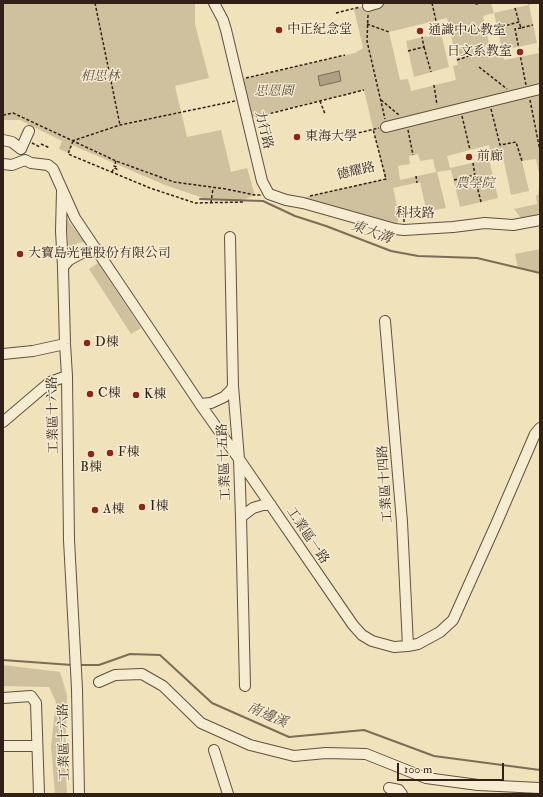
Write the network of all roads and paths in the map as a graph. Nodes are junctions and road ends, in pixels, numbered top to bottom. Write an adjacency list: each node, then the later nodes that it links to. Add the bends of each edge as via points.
1 (95, 3): 41 (path)
2 (214, 3): 25 (street, 力行路, via 226,30)
3 (378, 3): 7 (street)
4 (432, 3): 10 (path)
5 (476, 3): 6 (path)
6 (481, 3)
7 (368, 6): 9 (path); 12 (path)
8 (515, 8): 11 (path)
9 (336, 13)
10 (436, 21)
11 (519, 22): 14 (path); 15 (path)
12 (367, 24): 16 (path); 31 (path, via 367,41)
13 (532, 25): 15 (path)
14 (497, 28)
15 (521, 28): 29 (path, via 515,29)
16 (389, 32)
17 (422, 37): 18 (path)
18 (424, 47): 19 (path); 24 (path)
19 (408, 51)
20 (475, 54): 22 (path)
21 (345, 55): 25 (path)
22 (457, 60)
23 (479, 67): 30 (path)
24 (431, 72)
25 (237, 81): 32 (street, 力行路)
26 (434, 85): 34 (path)
27 (540, 89): 29 (street)
28 (364, 90): 33 (path)
29 (528, 92): 30 (street); 51 (path)
30 (517, 95): 35 (street)
31 (380, 99): 40 (path); 42 (path)
32 (242, 100): 39 (street, 力行路); 41 (path)
33 (320, 100): 37 (path); 39 (path)
34 (437, 102)
35 (489, 102): 36 (street); 54 (path, via 500,145 516,142)
36 (460, 109): 40 (street); 50 (path)
37 (325, 114)
38 (3, 115): 46 (path, via 13,113)
39 (246, 120): 67 (street, 力行路, via 262,181)
40 (407, 122): 42 (street); 52 (path)
41 (120, 124): 46 (path)
42 (386, 127)
43 (29, 131): 49 (street)
44 (354, 134): 68 (path, 德耀路, via 373,129 386,179)
45 (3, 140): 49 (street, via 12,142)
46 (72, 141): 55 (path); 58 (path, via 68,154)
47 (41, 144): 48 (path)
48 (50, 148)
49 (21, 149): 53 (street)
50 (470, 150)
51 (540, 151)
52 (413, 155)
53 (25, 160): 57 (street, via 12,165); 66 (street, 工業區一路, via 48,165 53,169)
54 (522, 161)
55 (116, 162): 58 (path, via 114,166 118,167); 65 (path, via 174,182)
56 (473, 163): 59 (path)
57 (3, 164)
58 (112, 172): 71 (path, via 195,203)
59 (475, 175): 62 (path); 63 (path)
60 (416, 176): 64 (path)
61 (493, 178): 63 (path)
62 (454, 180)
63 (476, 182): 70 (path)
64 (417, 183)
65 (213, 188): 67 (path, via 255,195); 71 (path)
66 (62, 189): 76 (street, 工業區一路, via 75,218); 77 (street, 工業區十六路)
67 (269, 194): 74 (street, 科技路)
68 (304, 197)
69 (244, 202): 71 (path)
70 (481, 202)
71 (211, 203)
72 (424, 211): 74 (path, via 404,215)
73 (540, 220): 74 (street, 科技路, via 513,225 485,223)
74 (404, 230)
75 (230, 237): 82 (street, 工業區十五路)
76 (96, 250): 77 (street, via 82,253 69,260); 83 (street, 工業區一路)
77 (63, 267): 79 (street, 工業區十六路)
78 (385, 321): 89 (street, 工業區十四路, via 402,522)
79 (65, 344): 80 (street); 81 (street, 工業區十六路)
80 (3, 354)
81 (67, 376): 84 (street, via 50,382); 99 (street, 工業區十六路, via 69,540 77,689)
82 (233, 386): 83 (street, via 224,396 211,403); 86 (street, 工業區十五路)
83 (200, 404): 86 (street, 工業區一路)
84 (3, 422)
85 (540, 428): 89 (street, 工業區一路, via 535,434 453,620 431,638)
86 (239, 459): 87 (street, 工業區一路); 88 (street, 工業區十五路)
87 (271, 506): 88 (street, via 253,508); 89 (street, 工業區一路, via 362,634 382,644 394,647)
88 (241, 517): 91 (street, 工業區十五路)
89 (408, 646)
90 (99, 682): 97 (street, via 115,675 142,674 163,686 201,723 250,745 294,756 326,753 366,754 426,778 478,785)
91 (245, 686)
92 (3, 698): 94 (street, via 31,696 36,703)
93 (3, 746): 94 (street)
94 (37, 746): 98 (street)
95 (214, 750): 100 (street)
96 (389, 788): 101 (street, via 399,790)
97 (540, 788)
98 (39, 794)
99 (79, 794)
100 (228, 794)
101 (402, 794)

